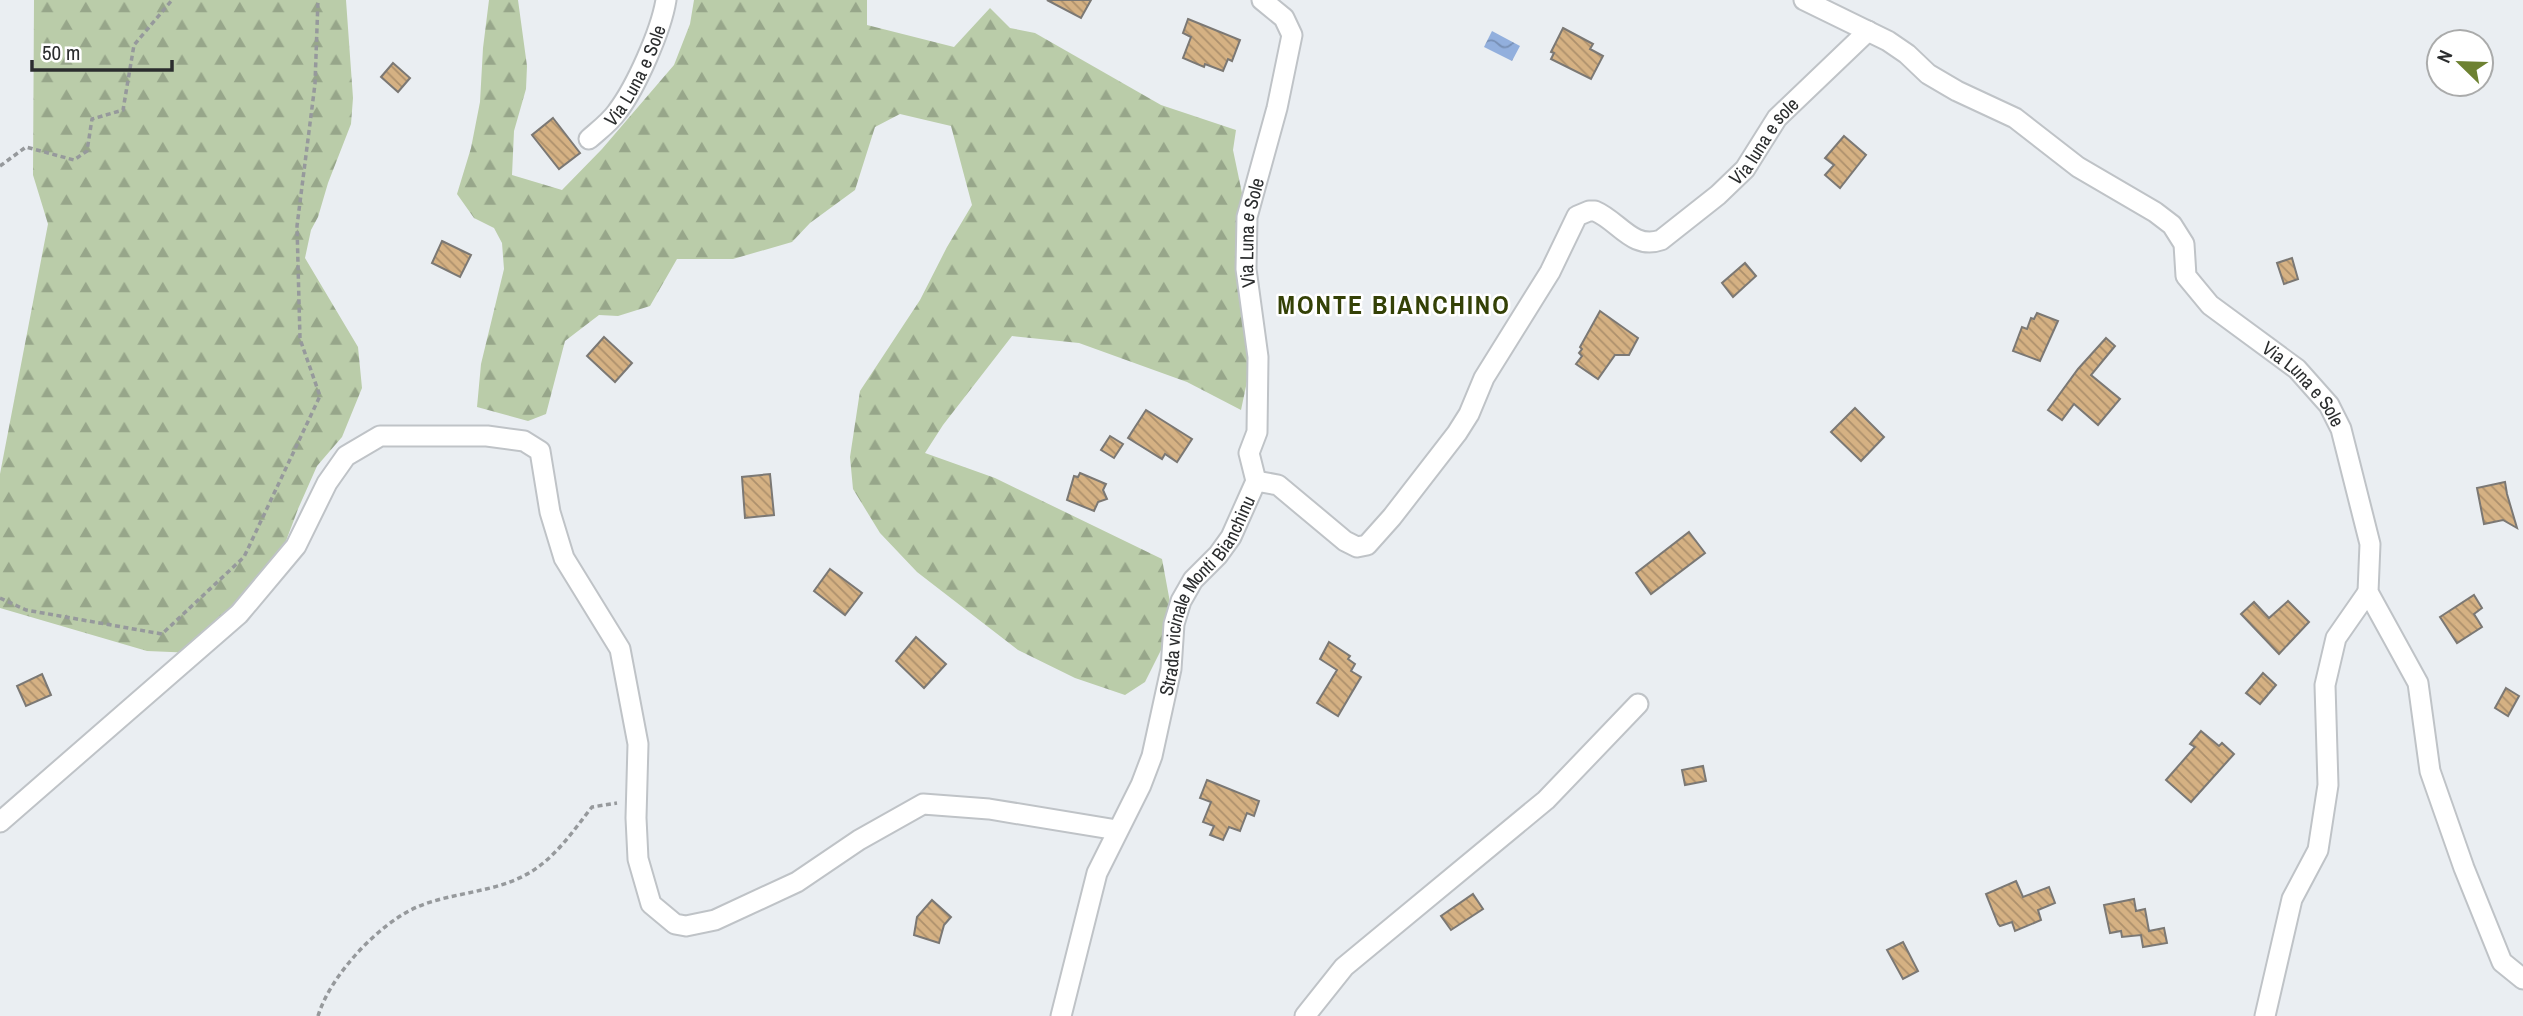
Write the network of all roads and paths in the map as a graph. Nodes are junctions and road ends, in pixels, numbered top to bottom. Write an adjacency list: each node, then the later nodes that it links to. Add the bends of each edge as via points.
1 (172, 0): 8 (path, via 134,45 123,110 92,119 88,151 74,160 26,147)
2 (318, 0): 12 (path, via 316,84 297,226 300,339 320,396 244,557 162,634 26,610)
3 (666, 0): 7 (street, Via Luna e Sole, via 642,68 617,114)
4 (1262, 0): 10 (street, Via Luna e Sole, via 1284,18 1292,35 1247,217 1246,269 1258,357 1257,432 1250,453)
5 (1804, 0): 6 (street, Via Luna e Sole)
6 (1868, 31): 9 (street, Via luna e sole, via 1777,118 1745,169 1698,211); 11 (street, Via Luna e Sole, via 1907,54 1938,80 2015,118 2078,167 2172,225 2184,244 2186,276 2210,305 2297,369 2329,405 2341,429 2370,544)
7 (589, 139)
8 (0, 166)
9 (1653, 242): 10 (street, Strada vicinale Monti Bianchinu, via 1637,241 1595,211 1577,216 1550,272 1484,378 1469,414 1367,545 1357,547 1345,541 1278,485)
10 (1256, 481): 16 (street, Strada vicinale Monti Bianchinu, via 1231,537 1181,601 1152,756)
11 (2368, 592): 17 (street, via 2418,683 2430,771 2502,962); 21 (street, via 2336,638 2325,685 2328,785 2318,850 2292,899)
12 (0, 598)
13 (1638, 704): 18 (street, via 1546,800 1344,967)
14 (636, 800): 15 (street, via 638,744 620,649 565,558 550,512 540,451 524,441 487,436 380,436 346,456 296,546 239,614); 16 (street, via 638,859 650,904 675,925 686,926 715,920 797,881 923,804 989,809); 19 (path, via 592,807 554,854 529,873 416,907 382,929 362,946 323,1001)
15 (0, 822)
16 (1117, 830): 20 (street, Strada vicinale Monti Bianchinu, via 1097,873)
17 (2523, 979)
18 (1310, 1014)
19 (318, 1016)
20 (1061, 1016)
21 (2265, 1016)

